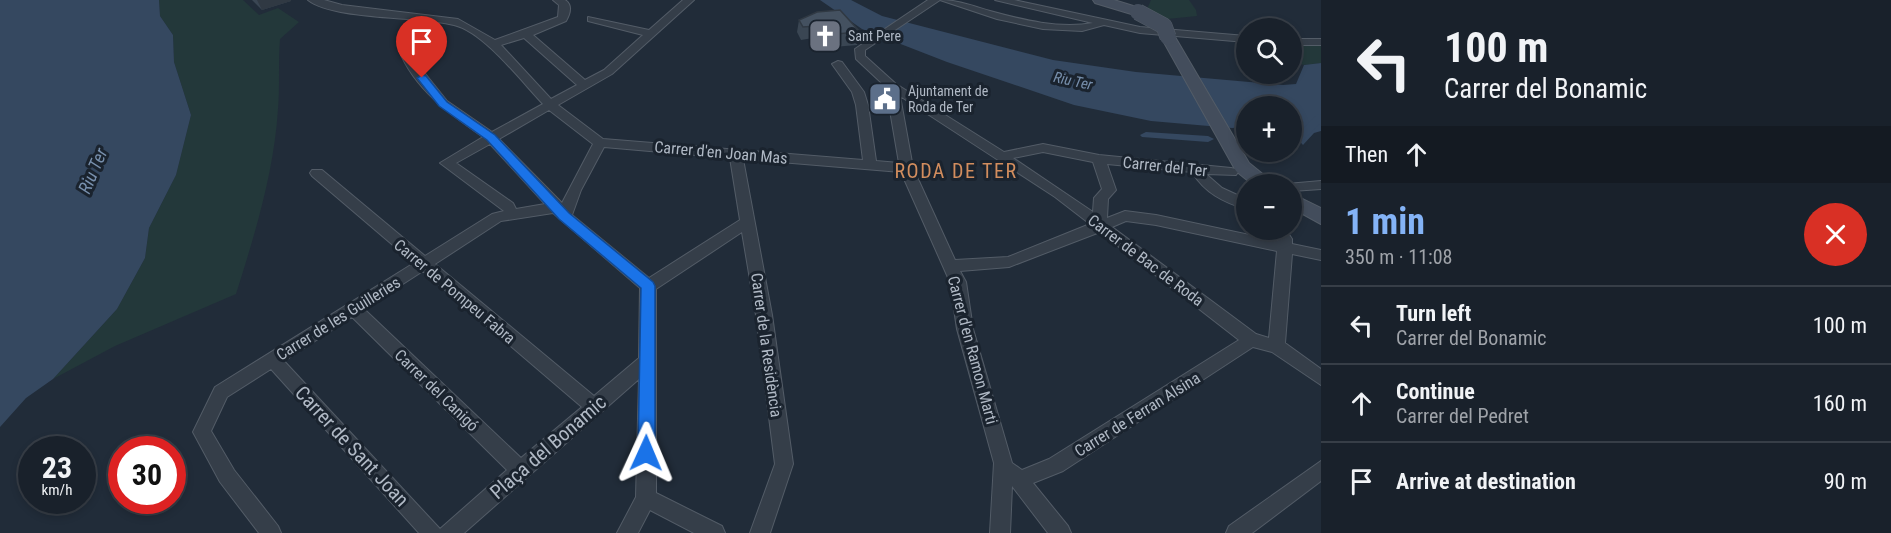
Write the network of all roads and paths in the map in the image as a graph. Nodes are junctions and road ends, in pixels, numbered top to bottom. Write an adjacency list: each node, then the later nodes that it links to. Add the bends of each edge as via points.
1 (313, 0): 16 (street, via 340,8 458,22)
2 (558, 0): 11 (street, via 564,4 562,19)
3 (674, 0): 12 (street)
4 (689, 0): 12 (street)
5 (935, 0): 20 (street, Carrer de Bac de Roda, via 860,49 860,57)
6 (945, 0): 10 (street, via 1048,28 1085,29)
7 (1000, 0): 10 (street)
8 (1100, 0): 30 (street, bridge, via 1138,12 1164,26)
9 (592, 19): 12 (street)
10 (1105, 24): 13 (street)
11 (526, 34): 16 (street); 19 (street)
12 (646, 37): 19 (street, via 608,72)
13 (1236, 38)
14 (1302, 42): 15 (street)
15 (1321, 42)
16 (494, 44): 21 (street)
17 (408, 60): 22 (street, via 443,104)
18 (838, 64): 27 (street, via 858,92)
19 (584, 85): 21 (street)
20 (892, 86): 25 (street, Carrer de Bac de Roda); 28 (street, Carrer d'en Ramon Marti)
21 (549, 104): 22 (street); 23 (street)
22 (491, 137): 37 (street); 38 (street, via 447,163 508,206)
23 (600, 142): 24 (street, Carrer d'en Joan Mas); 37 (street)
24 (736, 154): 27 (street, Carrer d'en Joan Mas); 40 (street, Carrer de la Residència)
25 (1004, 156): 26 (street, Carrer del Ter, via 1043,148); 41 (street, Carrer de Bac de Roda)
26 (1100, 159): 29 (street, Carrer del Ter); 41 (street, via 1109,190 1101,198)
27 (870, 165): 28 (street, Carrer d'en Joan Mas)
28 (906, 168): 46 (street, Carrer d'en Ramon Marti)
29 (1196, 168): 30 (street, Carrer del Ter); 35 (street, via 1204,184)
30 (1237, 170): 32 (street)
31 (317, 173): 45 (street, Carrer de Pompeu Fabra)
32 (1244, 174)
33 (1321, 185): 34 (street)
34 (1302, 186)
35 (1236, 200)
36 (1302, 206): 39 (street)
37 (561, 212): 38 (street, Carrer de les Guilleries); 47 (street)
38 (513, 216): 45 (street, Carrer de les Guilleries, via 497,217)
39 (1321, 217)
40 (748, 222): 47 (street); 66 (street, Carrer de la Residència, via 784,464)
41 (1100, 224): 43 (street, via 1125,216); 46 (street, via 1009,262); 49 (street, Carrer de Bac de Roda)
42 (1285, 240): 43 (street)
43 (1286, 248): 44 (street); 50 (street)
44 (1321, 255)
45 (423, 264): 48 (street, Carrer de les Guilleries); 54 (street, Carrer de Pompeu Fabra)
46 (950, 266): 55 (street, Carrer d'en Ramon Marti, via 958,282 965,329)
47 (648, 286): 52 (street)
48 (353, 308): 51 (street, Carrer de les Guilleries); 56 (street, Carrer del Canigó)
49 (1251, 340): 50 (street, Carrer de Bac de Roda); 58 (street, Carrer de Ferran Alsina, via 1056,465)
50 (1277, 346): 53 (street, Carrer de Bac de Roda)
51 (273, 360): 62 (street, Carrer de les Guilleries, via 221,392 202,432 226,476); 63 (street, Carrer de Sant Joan)
52 (647, 361): 54 (street, Plaça del Bonamic); 59 (street)
53 (1321, 378)
54 (595, 407): 56 (street, Plaça del Bonamic)
55 (1003, 464): 58 (street); 67 (street)
56 (520, 471): 64 (street, Plaça del Bonamic)
57 (1318, 477): 61 (street)
58 (1019, 480): 68 (street)
59 (646, 498): 60 (street); 65 (street)
60 (708, 532)
61 (1239, 532)
62 (271, 533)
63 (432, 533)
64 (449, 533)
65 (627, 533)
66 (760, 533)
67 (1000, 533)
68 (1061, 533)

